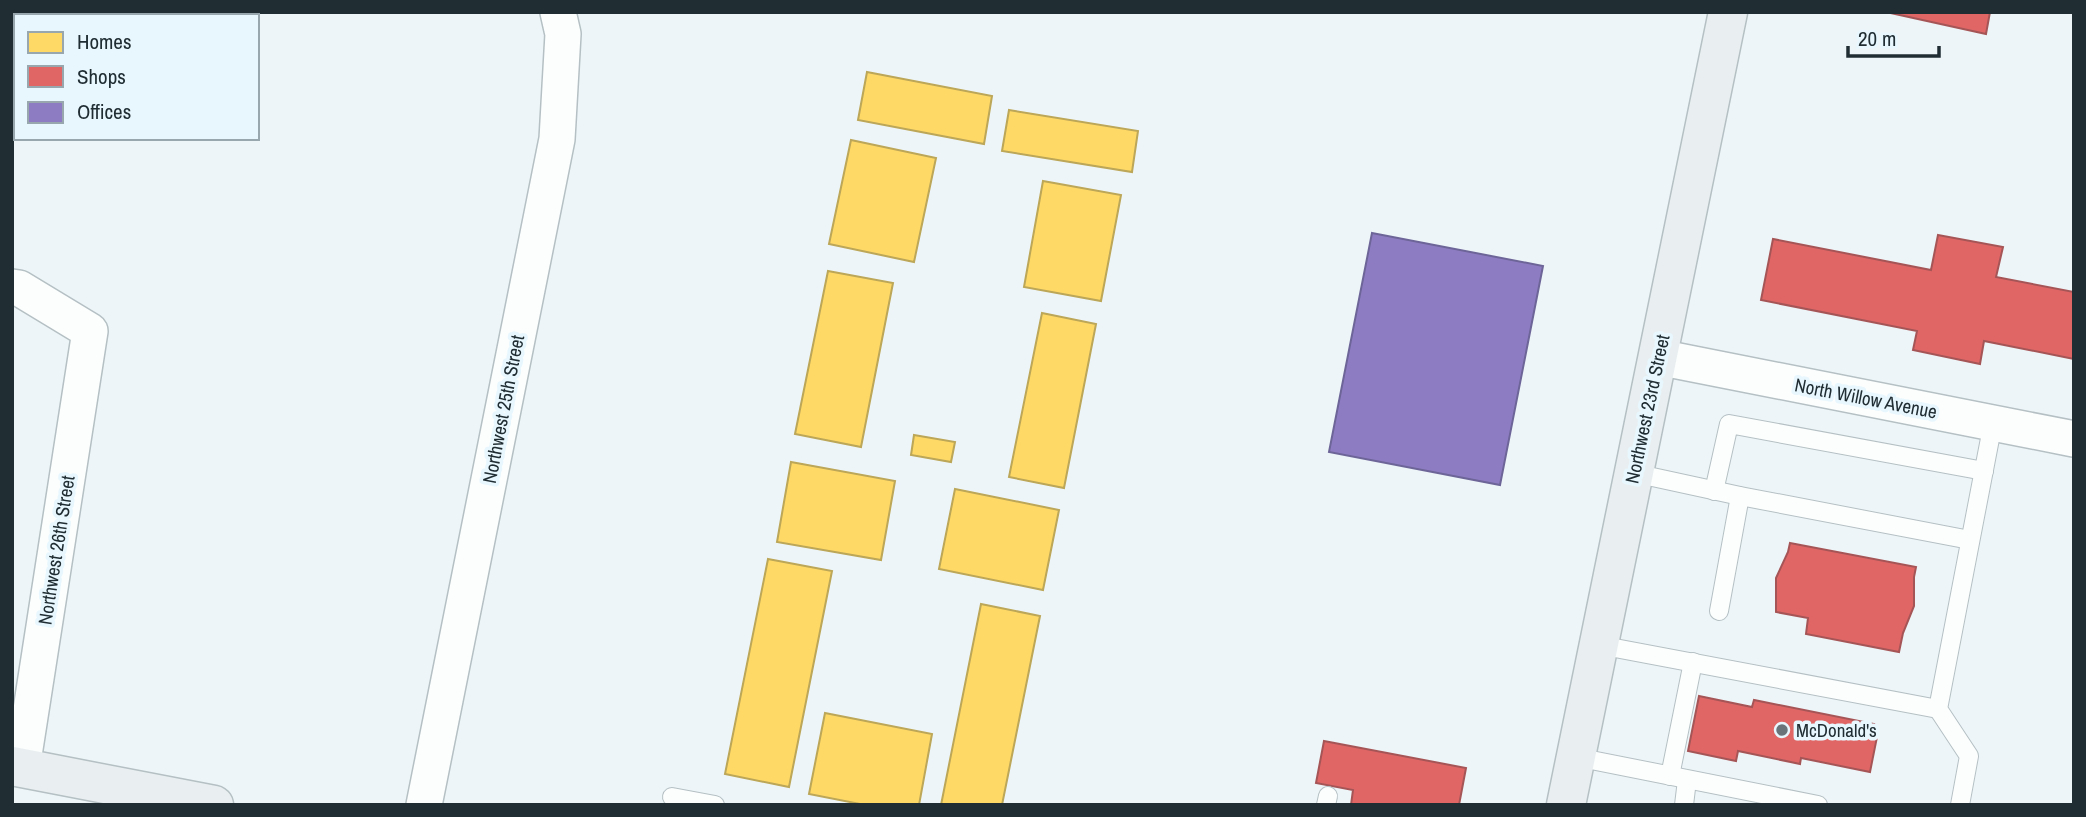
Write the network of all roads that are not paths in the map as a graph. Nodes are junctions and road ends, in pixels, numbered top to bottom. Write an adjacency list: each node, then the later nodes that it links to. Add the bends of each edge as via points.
1 (558, 12): 21 (street, Northwest 25th Street, via 563,34 557,139)
2 (1728, 12): 4 (main road, Northwest 23rd Street)
3 (12, 287): 17 (street, Northwest 26th Street, via 90,331)
4 (1658, 357): 5 (street, North Willow Avenue); 8 (main road, Northwest 23rd Street)
5 (1993, 423): 6 (street, North Willow Avenue); 7 (lane)
6 (2074, 439)
7 (1984, 471): 9 (lane, via 1728,424); 11 (lane)
8 (1634, 473): 9 (lane); 13 (main road, Northwest 23rd Street)
9 (1714, 491): 10 (lane)
10 (1740, 496): 11 (lane); 12 (lane)
11 (1970, 540): 15 (lane)
12 (1719, 611)
13 (1599, 645): 14 (lane); 16 (main road, Northwest 23rd Street)
14 (1693, 662): 15 (lane); 18 (lane)
15 (1938, 709): 26 (lane, via 1969,756)
16 (1576, 757): 18 (lane); 23 (main road, Northwest 23rd Street)
17 (17, 767): 20 (main road)
18 (1679, 778): 24 (lane); 25 (lane)
19 (672, 797): 22 (lane)
20 (214, 805)
21 (424, 805)
22 (715, 805)
23 (1566, 805)
24 (1684, 805)
25 (1818, 805)
26 (1960, 805)

